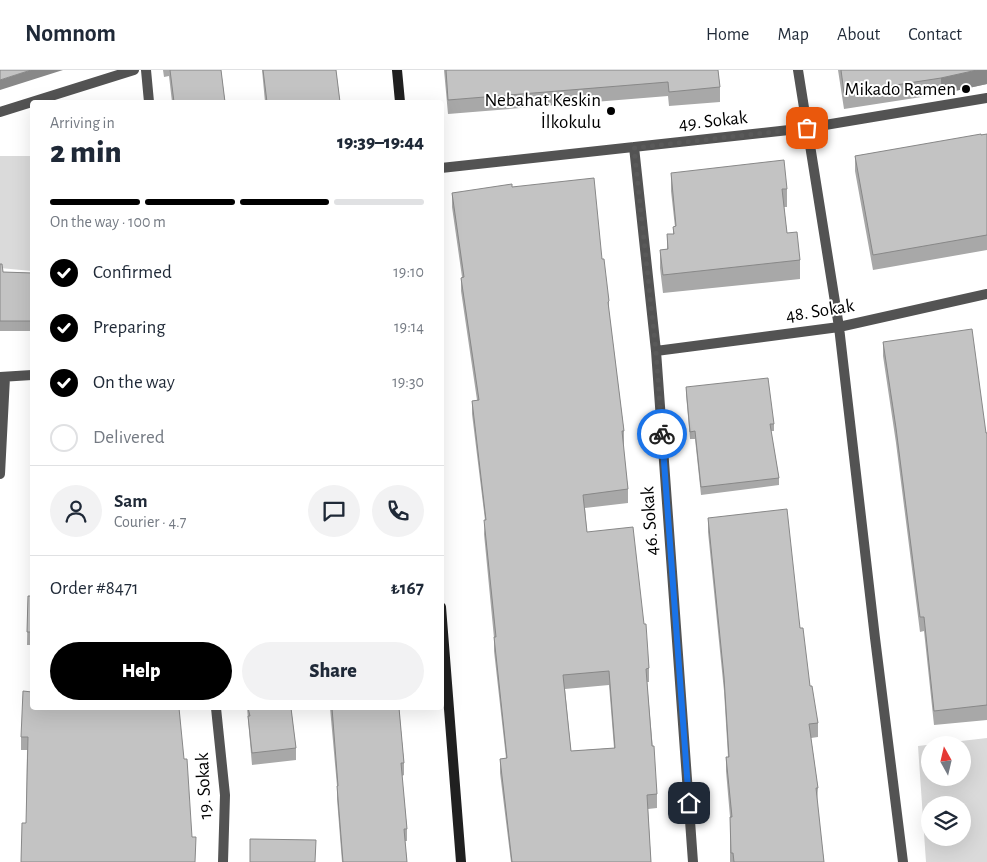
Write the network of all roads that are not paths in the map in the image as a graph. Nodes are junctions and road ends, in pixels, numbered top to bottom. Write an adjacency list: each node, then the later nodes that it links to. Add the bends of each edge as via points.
1 (134, 70): 6 (street)
2 (146, 70): 7 (street)
3 (397, 70): 8 (main road)
4 (798, 70): 11 (street)
5 (987, 98): 11 (street, 49. Sokak)
6 (38, 100)
7 (149, 100)
8 (400, 100)
9 (30, 103): 10 (street)
10 (0, 112)
11 (807, 128): 12 (street, 49. Sokak); 15 (street)
12 (634, 148): 13 (street, 49. Sokak); 16 (street, 46. Sokak)
13 (444, 168)
14 (987, 294): 15 (street, 48. Sokak)
15 (839, 327): 16 (street, 48. Sokak); 25 (street)
16 (656, 351): 24 (street, 46. Sokak)
17 (30, 375): 18 (street)
18 (2, 377): 19 (street)
19 (0, 474)
20 (444, 645): 23 (main road)
21 (216, 710): 22 (street, 19. Sokak, via 225,795)
22 (223, 862)
23 (461, 862)
24 (693, 862)
25 (903, 862)

